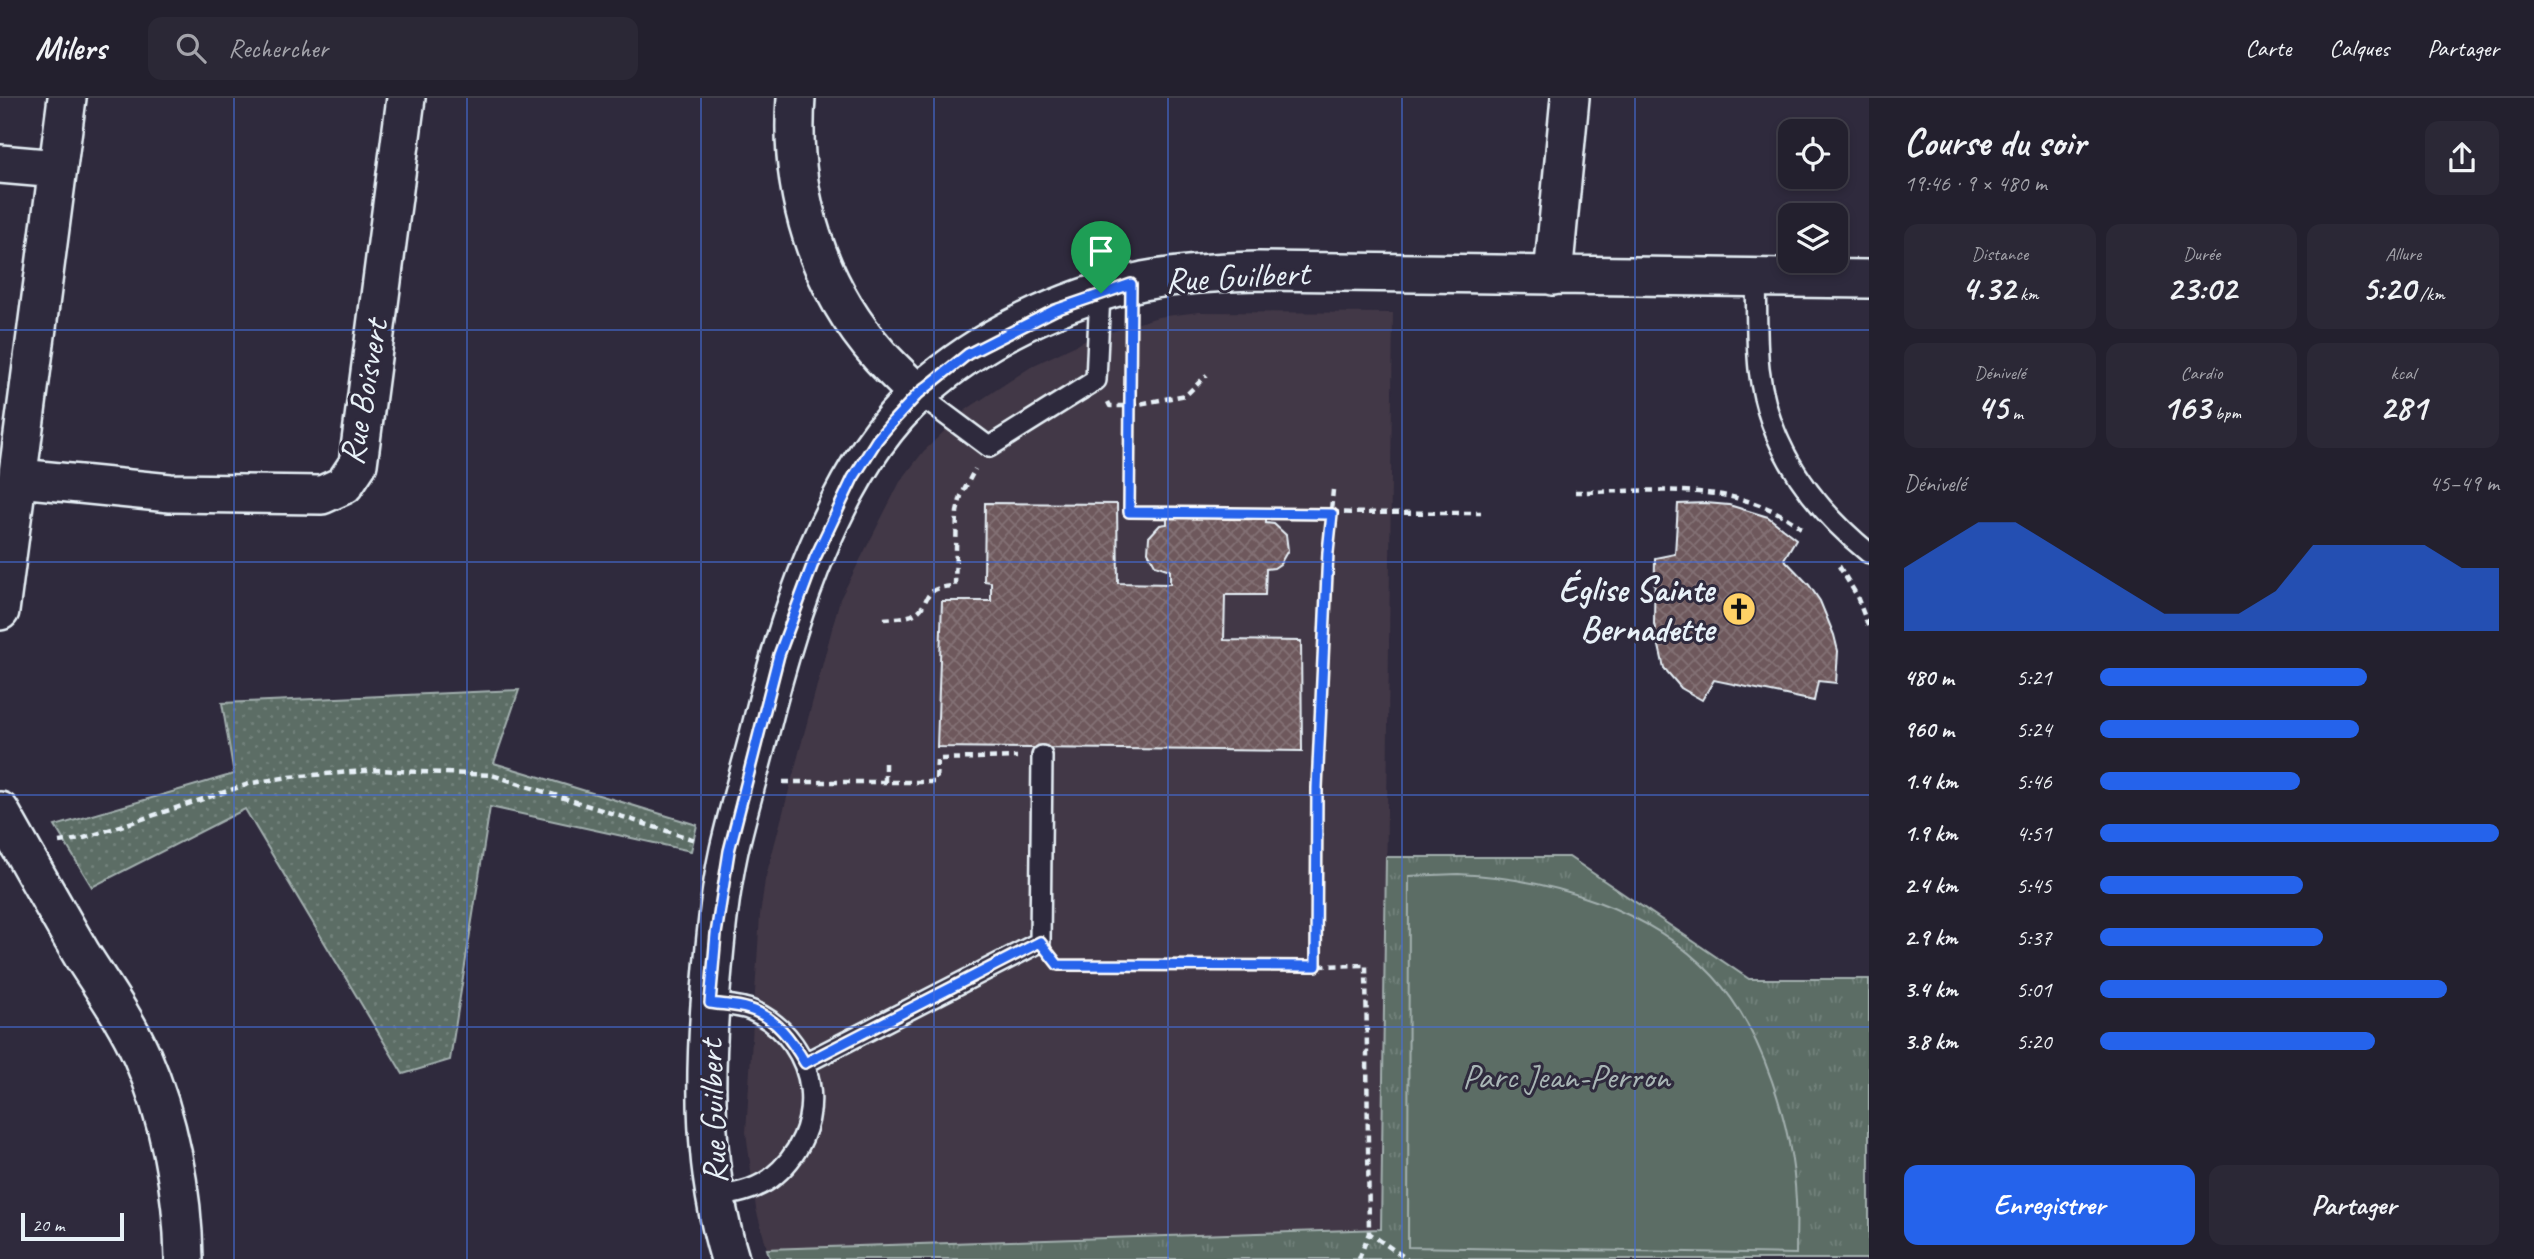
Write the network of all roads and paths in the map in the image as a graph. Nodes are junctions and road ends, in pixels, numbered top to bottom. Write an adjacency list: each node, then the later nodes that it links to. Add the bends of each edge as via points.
1 (67, 98): 6 (street)
2 (405, 98): 16 (street, Rue Boisvert, via 358,464 344,485 322,495 170,493)
3 (796, 98): 13 (street, via 799,179 816,252 849,316)
4 (1570, 98): 7 (street)
5 (0, 164): 6 (street)
6 (58, 169): 16 (street)
7 (1553, 276): 8 (street, Rue Guilbert); 10 (street, Rue Guilbert, via 1258,271 1193,274)
8 (1756, 278): 9 (street, Rue Guilbert); 22 (lane, via 1760,371 1777,438 1816,502)
9 (1869, 279)
10 (1116, 289): 12 (lane); 13 (street, Rue Guilbert, via 1055,310 989,341); 14 (path)
11 (1208, 375): 14 (path, via 1186,395)
12 (1096, 380): 14 (path, via 1110,406); 15 (lane)
13 (918, 394): 15 (lane); 29 (street, Rue Guilbert, via 877,440 824,538 783,642)
14 (1129, 406): 20 (path, via 1129,512)
15 (989, 447): 25 (path, via 958,503 955,586 930,592 912,615)
16 (19, 478): 24 (street)
17 (1333, 490): 20 (path)
18 (1576, 492): 21 (path, via 1730,496 1773,510)
19 (1481, 513): 20 (path)
20 (1332, 514): 35 (path, via 1317,788)
21 (1806, 532)
22 (1869, 553)
23 (1835, 560): 26 (path, via 1852,586)
24 (0, 611)
25 (884, 619)
26 (1869, 628)
27 (1042, 756): 30 (path, via 937,759 936,782); 34 (lane)
28 (885, 758): 30 (path)
29 (747, 782): 30 (path); 32 (street, Rue Guilbert)
30 (884, 782)
31 (0, 811): 33 (street)
32 (729, 851): 33 (path, via 492,775 377,770 251,783 80,839); 36 (street, Rue Guilbert)
33 (10, 853): 40 (street, via 48,898 145,1064 169,1141)
34 (1040, 942): 35 (path, via 1058,965); 37 (lane)
35 (1316, 966): 39 (path, via 1366,965)
36 (710, 1003): 37 (lane, via 750,1009 772,1021); 38 (street, Rue Guilbert, via 706,1091)
37 (805, 1063): 38 (lane, via 810,1115 788,1162 769,1180 745,1192)
38 (714, 1197): 41 (street, Rue Guilbert)
39 (1369, 1233): 42 (path); 43 (path)
40 (184, 1259)
41 (730, 1259)
42 (1359, 1259)
43 (1407, 1259)

